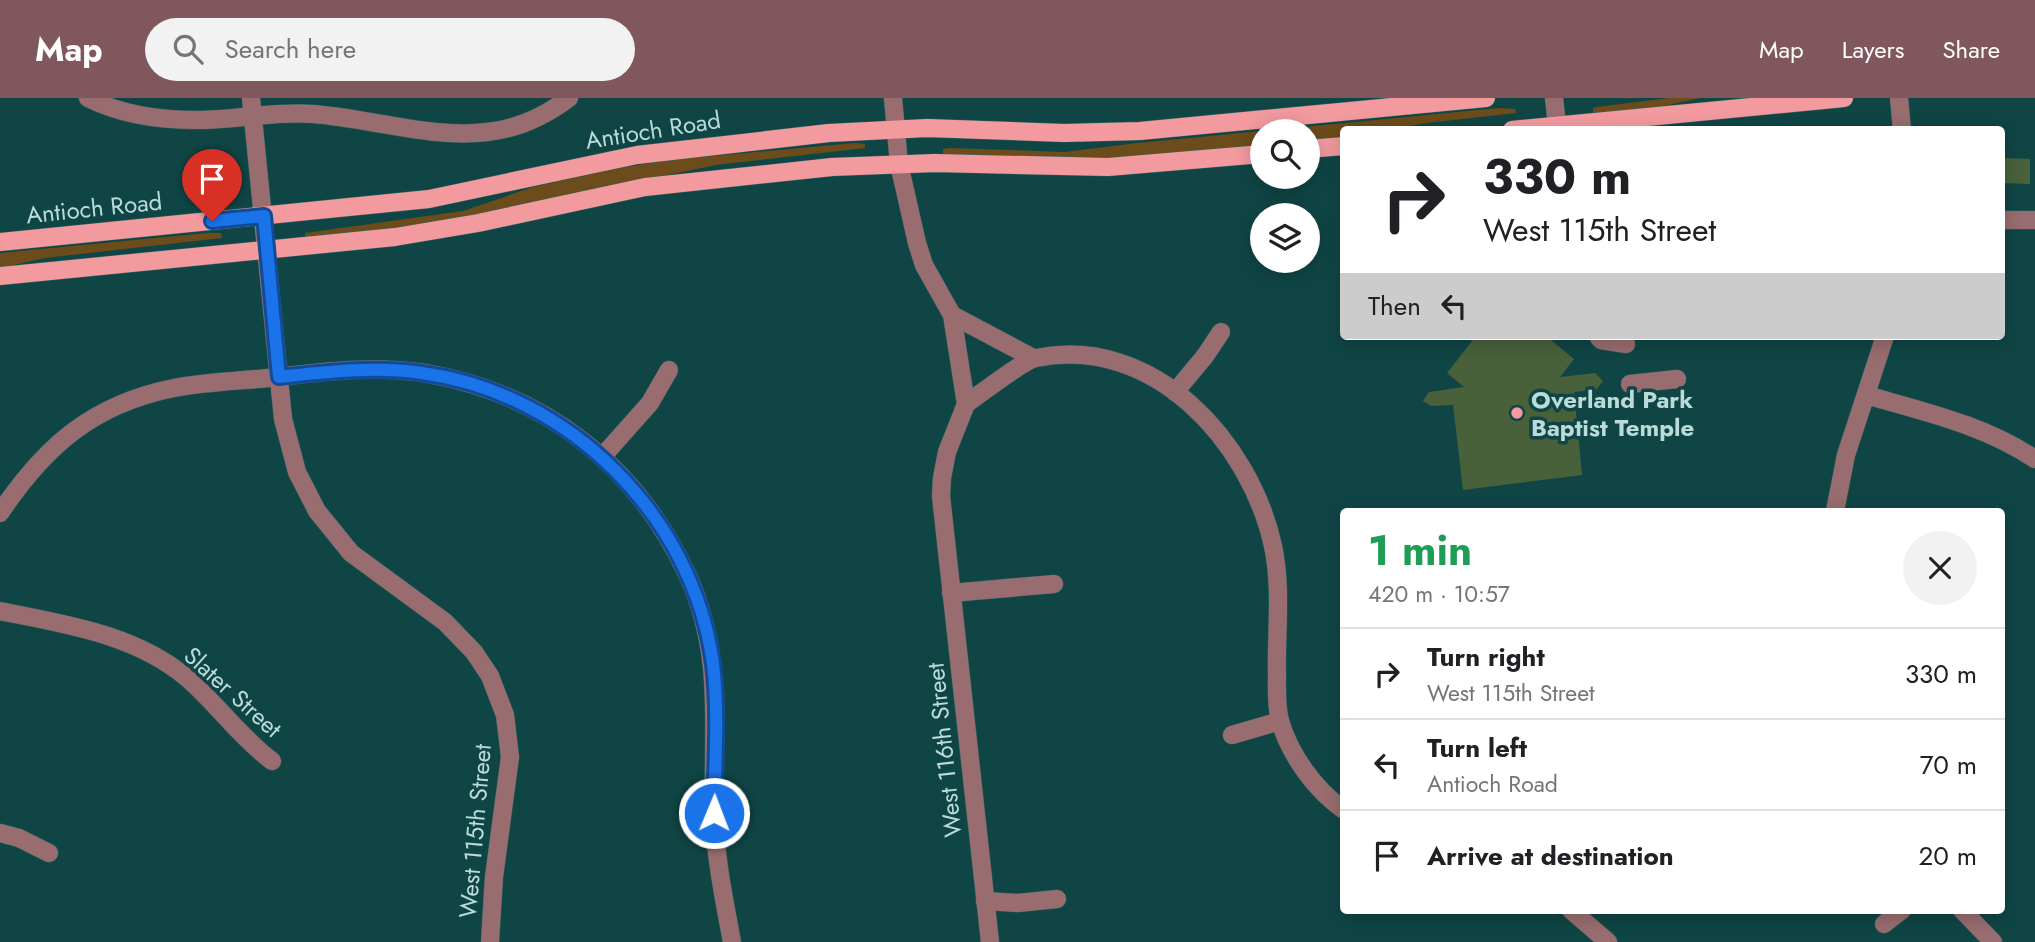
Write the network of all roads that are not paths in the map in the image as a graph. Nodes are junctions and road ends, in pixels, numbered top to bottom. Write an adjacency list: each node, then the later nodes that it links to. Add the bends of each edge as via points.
1 (88, 98): 8 (street, via 127,112 167,119 198,120)
2 (569, 98): 8 (street, via 516,126 472,133)
3 (893, 98): 12 (street)
4 (1486, 98): 12 (main road, Antioch Road, via 1140,131)
5 (1555, 98): 9 (street)
6 (1844, 98): 10 (main road)
7 (1899, 98): 11 (street)
8 (252, 107): 17 (street, West 115th Street)
9 (1556, 126)
10 (1566, 126)
11 (1902, 126)
12 (895, 129): 16 (street); 17 (main road, Antioch Road, via 672,149 429,199)
13 (1340, 146): 14 (main road)
14 (1320, 148)
15 (1250, 154): 16 (main road, via 1108,167)
16 (900, 164): 21 (main road, via 645,187 438,231); 23 (street, via 916,243)
17 (264, 216): 20 (main road, Antioch Road); 21 (street, West 115th Street)
18 (2005, 220): 19 (street)
19 (2035, 220)
20 (0, 242)
21 (268, 249): 22 (main road); 30 (street, West 115th Street)
22 (0, 276)
23 (952, 315): 28 (street); 35 (street)
24 (1220, 332): 33 (street)
25 (1601, 340): 27 (street)
26 (1884, 340): 34 (street)
27 (1626, 344)
28 (1034, 358): 33 (street, via 1068,355 1118,362 1142,370); 35 (street)
29 (669, 370): 36 (street, via 650,403)
30 (279, 377): 36 (street, via 379,369 466,382 544,416); 39 (street, via 173,388 101,413 44,456); 55 (street, West 115th Street, via 291,454 304,489 322,518 351,553 456,631 485,668 501,702 510,757)
31 (1677, 379): 32 (street)
32 (1630, 384)
33 (1175, 392): 43 (street, via 1228,444 1264,512 1277,573)
34 (1867, 395): 37 (street, via 1980,429); 38 (street, via 1846,454)
35 (966, 404): 41 (street, West 116th Street, via 942,478)
36 (601, 457): 56 (street, via 626,480 667,537 689,579 704,623 716,705 718,861)
37 (2035, 459)
38 (1836, 508)
39 (0, 513)
40 (1054, 584): 41 (street)
41 (951, 593): 50 (street, West 116th Street)
42 (0, 611): 45 (street, Slater Street, via 107,636 157,657 210,698)
43 (1280, 721): 44 (street); 46 (street, via 1298,761)
44 (1231, 735)
45 (272, 761)
46 (1340, 806)
47 (0, 833): 48 (street)
48 (49, 853)
49 (1056, 899): 50 (street, via 1018,904)
50 (985, 901): 57 (street, West 116th Street)
51 (1576, 914): 58 (street)
52 (1897, 914): 54 (street)
53 (1966, 914): 59 (street)
54 (1884, 924)
55 (490, 942)
56 (732, 942)
57 (990, 942)
58 (1608, 942)
59 (1993, 942)

